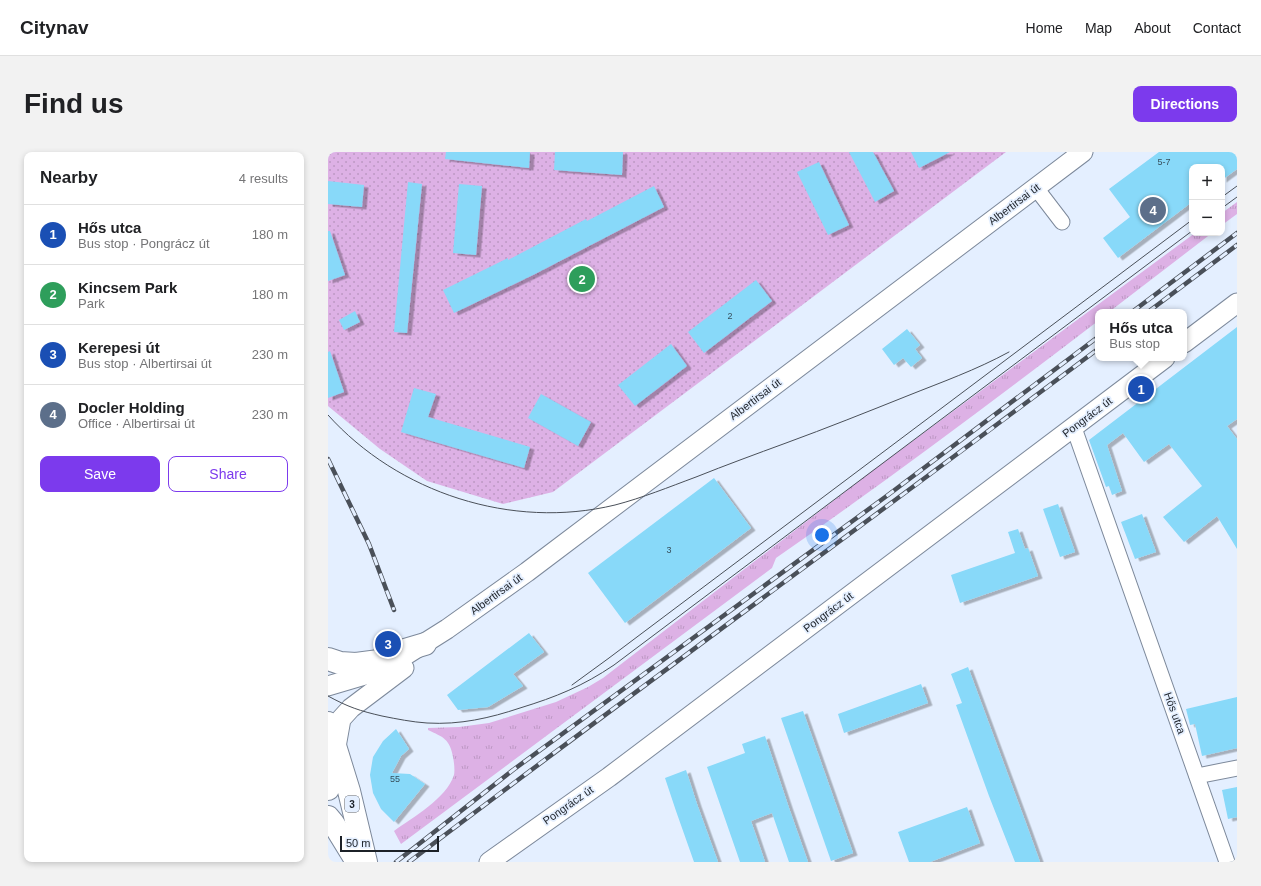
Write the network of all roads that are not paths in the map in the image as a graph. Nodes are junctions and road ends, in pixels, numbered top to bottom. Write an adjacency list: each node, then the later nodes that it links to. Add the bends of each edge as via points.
1 (1083, 152): 2 (street, Albertirsai út)
2 (1036, 188): 3 (street); 8 (street, Albertirsai út, via 527,572)
3 (1062, 222)
4 (1237, 303): 5 (street)
5 (1187, 341)
6 (1161, 361): 7 (street, Pongrácz út)
7 (1074, 428): 14 (street, Hős utca); 19 (street, Pongrácz út, via 609,777)
8 (425, 644): 9 (main road, via 379,660 356,664); 10 (street, Albertirsai út, via 382,670); 12 (street, Albertirsai út, via 410,664 341,719)
9 (328, 659)
10 (328, 686)
11 (328, 723): 12 (main road, 3)
12 (336, 747): 15 (main road); 18 (main road, 3)
13 (1237, 768): 14 (street)
14 (1197, 776): 20 (street, Hős utca)
15 (328, 789)
16 (328, 817): 17 (main road)
17 (357, 862)
18 (366, 862)
19 (489, 862)
20 (1227, 862)

